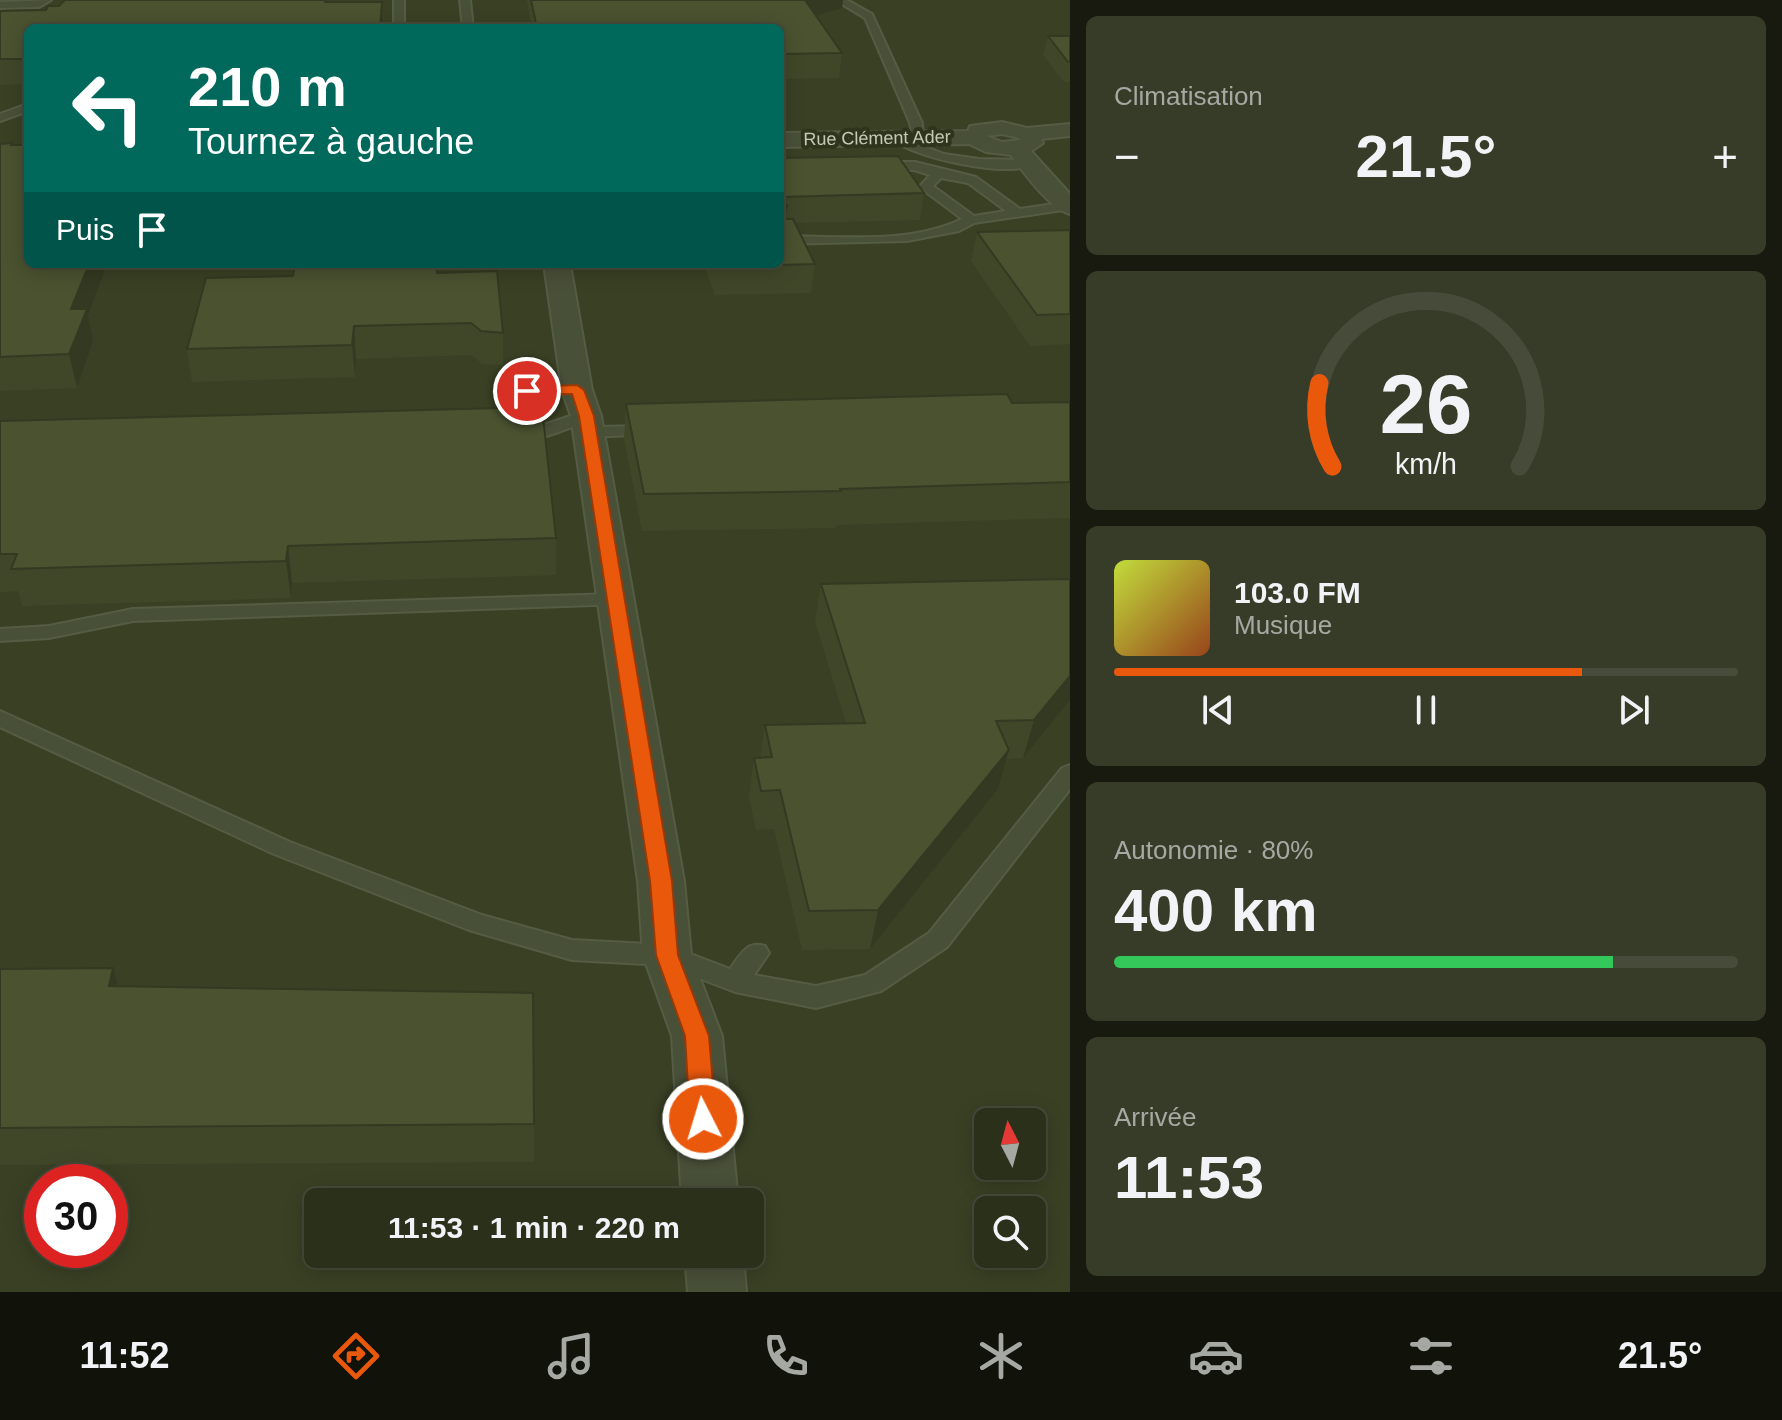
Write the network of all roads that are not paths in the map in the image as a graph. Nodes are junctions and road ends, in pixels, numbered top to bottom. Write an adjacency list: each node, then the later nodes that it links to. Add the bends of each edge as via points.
1 (46, 0): 5 (lane)
2 (399, 0): 8 (lane)
3 (465, 0): 9 (lane)
4 (840, 0): 15 (lane, via 869,16 916,123)
5 (0, 5)
6 (42, 15): 7 (lane)
7 (9, 17)
8 (399, 24)
9 (468, 24)
10 (24, 107): 11 (lane)
11 (0, 108)
12 (24, 108): 13 (lane)
13 (0, 118)
14 (1070, 130): 17 (street)
15 (908, 137): 16 (street, Rue Clément Ader); 17 (street, Rue Clément Ader, via 974,137 993,128); 17 (lane, via 912,147 995,166)
16 (784, 140)
17 (1024, 149): 20 (street)
18 (858, 167): 19 (lane, via 904,165)
19 (938, 174): 21 (lane, via 972,180); 22 (lane, via 926,186)
20 (1069, 207): 21 (lane)
21 (1017, 213): 22 (lane)
22 (971, 220): 23 (lane, via 903,237)
23 (784, 240)
24 (558, 268): 26 (street)
25 (502, 392): 26 (lane)
26 (584, 413): 27 (lane); 28 (lane, via 539,432); 29 (street)
27 (666, 430)
28 (510, 435)
29 (616, 600): 30 (lane, via 133,615 49,632); 34 (street, via 661,881)
30 (0, 635)
31 (0, 718): 34 (lane, via 282,848 478,923 572,950)
32 (1070, 773): 35 (lane, via 938,940 872,984 816,997)
33 (756, 953): 35 (lane)
34 (667, 955): 35 (lane); 36 (street, via 697,1036)
35 (735, 982)
36 (709, 1188)
37 (715, 1268): 38 (street)
38 (717, 1292)

